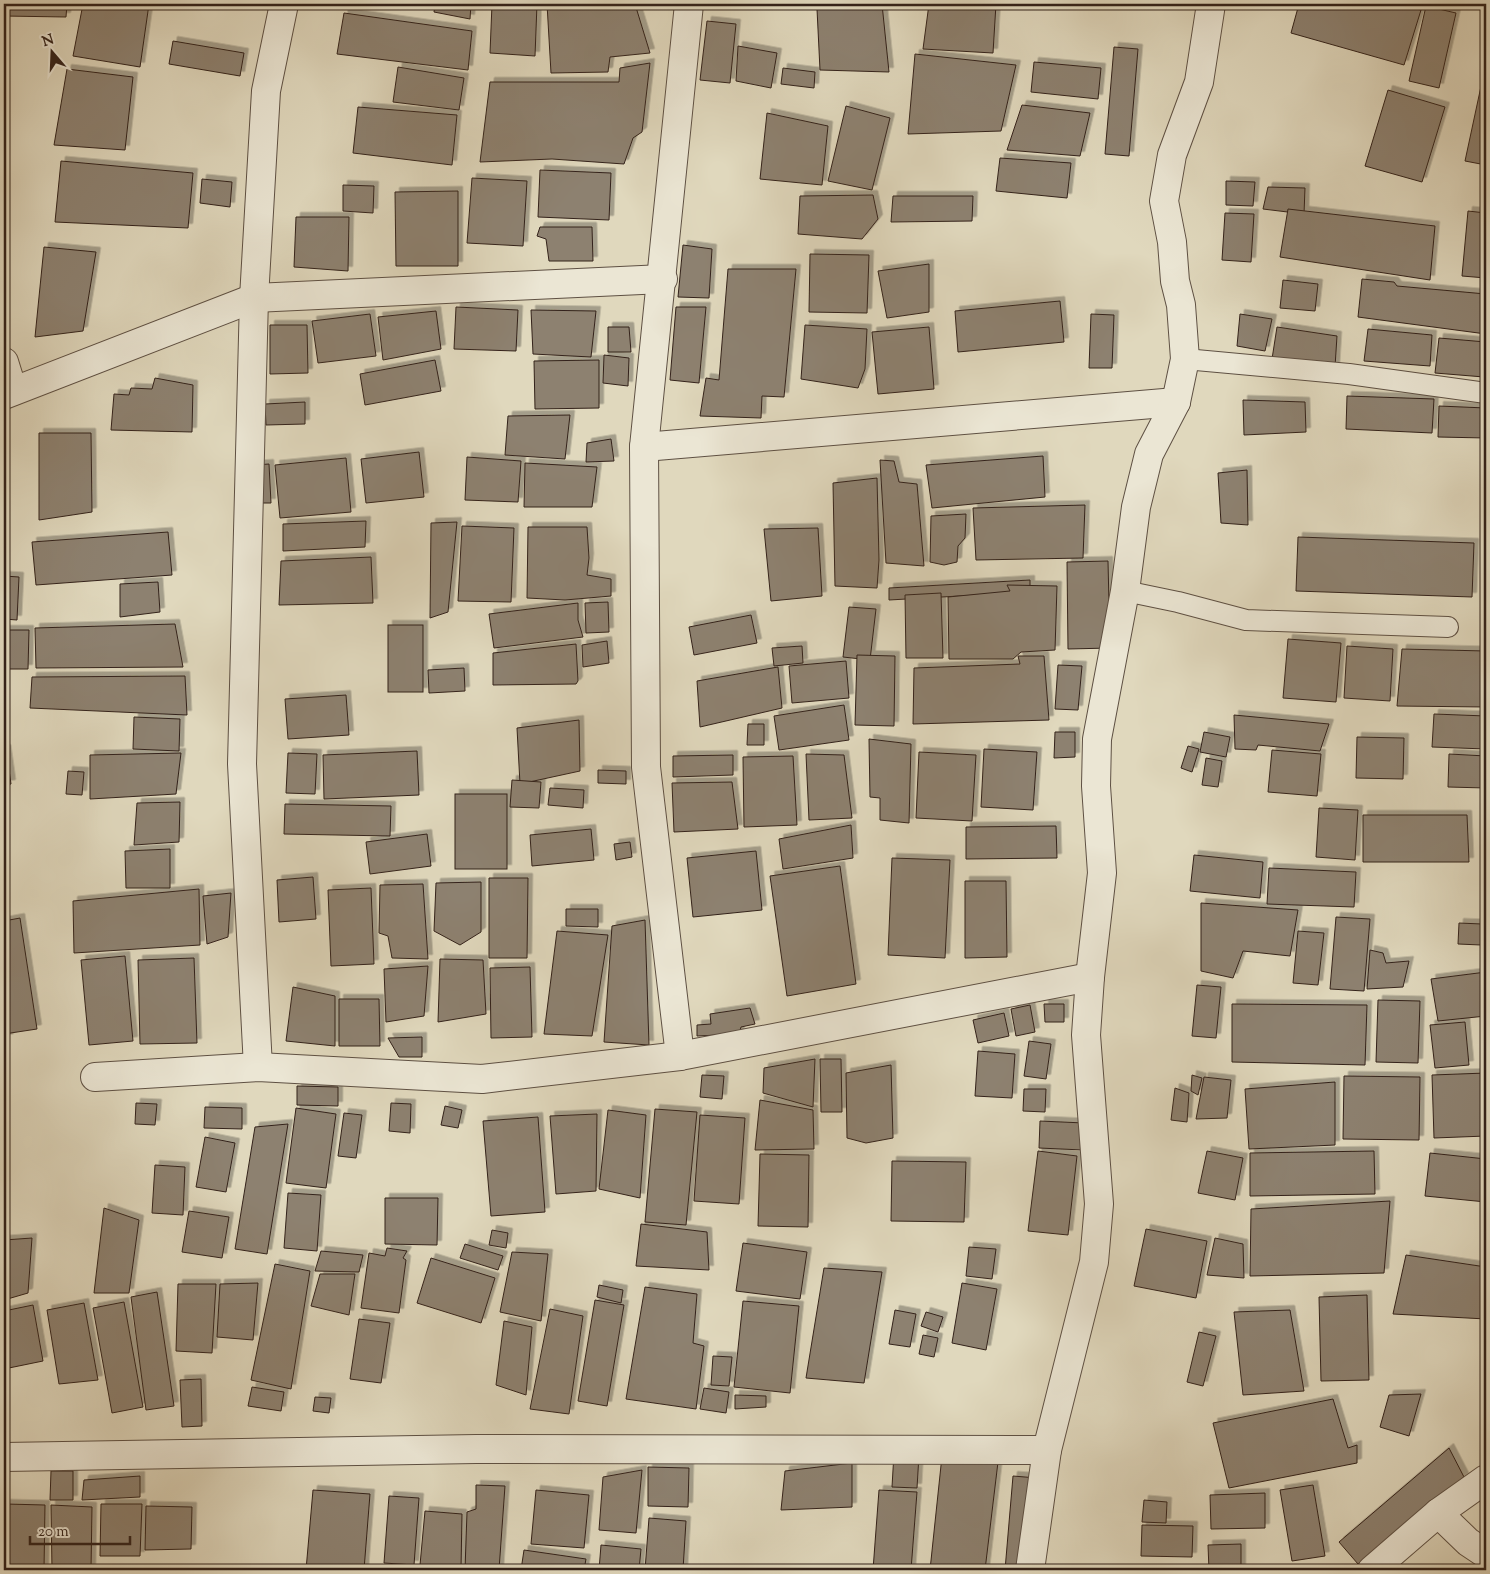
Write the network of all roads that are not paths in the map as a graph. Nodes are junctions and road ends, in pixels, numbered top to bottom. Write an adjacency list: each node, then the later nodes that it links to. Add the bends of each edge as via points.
1 (284, 4): 5 (street, via 266,91)
2 (689, 4): 4 (street)
3 (1211, 4): 6 (street, via 1199,82 1172,154 1164,201 1181,305)
4 (662, 279): 5 (street); 11 (street)
5 (254, 298): 8 (street); 16 (street, via 242,764)
6 (1185, 359): 9 (lane, via 1349,374); 10 (street)
7 (4, 362): 8 (street)
8 (8, 393)
9 (1486, 393)
10 (1176, 402): 11 (street); 12 (street, via 1149,454 1136,507)
11 (644, 447): 15 (street, via 646,767)
12 (1125, 591): 13 (lane, via 1246,620); 14 (street, via 1098,739 1096,786 1102,873)
13 (1448, 627)
14 (1090, 977): 15 (street); 18 (street, via 1086,1035 1099,1204 1094,1262)
15 (680, 1056): 16 (street, via 482,1079)
16 (258, 1067): 17 (street)
17 (96, 1077)
18 (1047, 1450): 19 (street, via 476,1449); 23 (street)
19 (4, 1457)
20 (1486, 1479): 21 (street)
21 (1438, 1514): 22 (street); 24 (street)
22 (1486, 1554)
23 (1030, 1570)
24 (1372, 1570)

